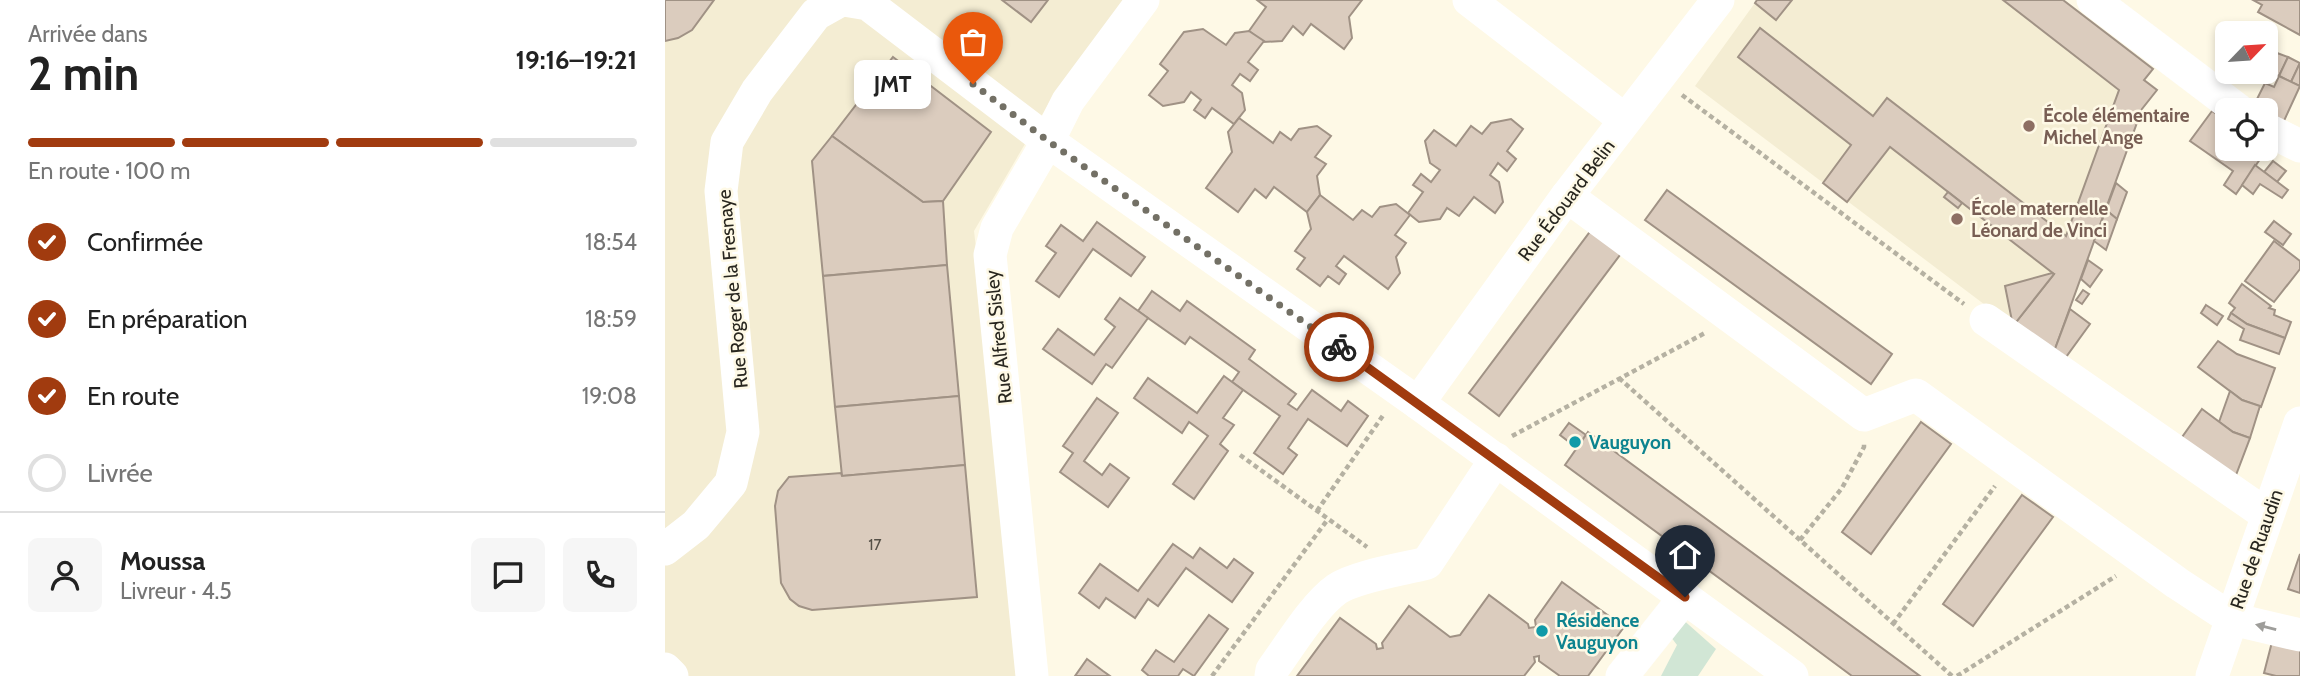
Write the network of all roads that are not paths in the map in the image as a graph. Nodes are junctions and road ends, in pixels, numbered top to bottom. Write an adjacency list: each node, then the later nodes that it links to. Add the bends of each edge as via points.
1 (842, 0): 9 (street, Rue Roger de la Fresnaye, via 868,4); 17 (street, Rue Roger de la Fresnaye, via 816,13 757,90 727,142 721,191 743,432 731,483 695,525)
2 (1143, 0): 9 (street, Rue Alfred Sisley, via 1068,102)
3 (1469, 0): 7 (street)
4 (1718, 0): 7 (street, Rue Édouard Belin)
5 (2093, 0): 6 (street)
6 (2222, 98)
7 (1625, 120): 11 (street, Rue Édouard Belin)
8 (2278, 135): 10 (street)
9 (1048, 141): 13 (street, Rue Roger de la Fresnaye); 23 (street, Rue Alfred Sisley, via 997,228 990,255)
10 (2300, 146)
11 (1567, 196): 13 (street, Rue Édouard Belin); 19 (street, via 1864,415 1916,395)
12 (1986, 320): 16 (street)
13 (1409, 396): 15 (street, Rue Roger de la Fresnaye)
14 (2300, 423): 16 (street, Rue de Ruaudin)
15 (1496, 459): 18 (street, Rue Roger de la Fresnaye); 24 (street, via 1427,564 1339,588 1322,603)
16 (2267, 515): 19 (street, Rue de Ruaudin)
17 (665, 549)
18 (1685, 597): 25 (street); 26 (street, Rue Roger de la Fresnaye)
19 (2232, 619): 20 (street, one-way to 19); 27 (street, Rue de Ruaudin)
20 (2300, 635)
21 (665, 669): 22 (street)
22 (672, 676)
23 (1031, 676)
24 (1271, 676)
25 (1622, 676)
26 (1792, 676)
27 (2212, 676)

